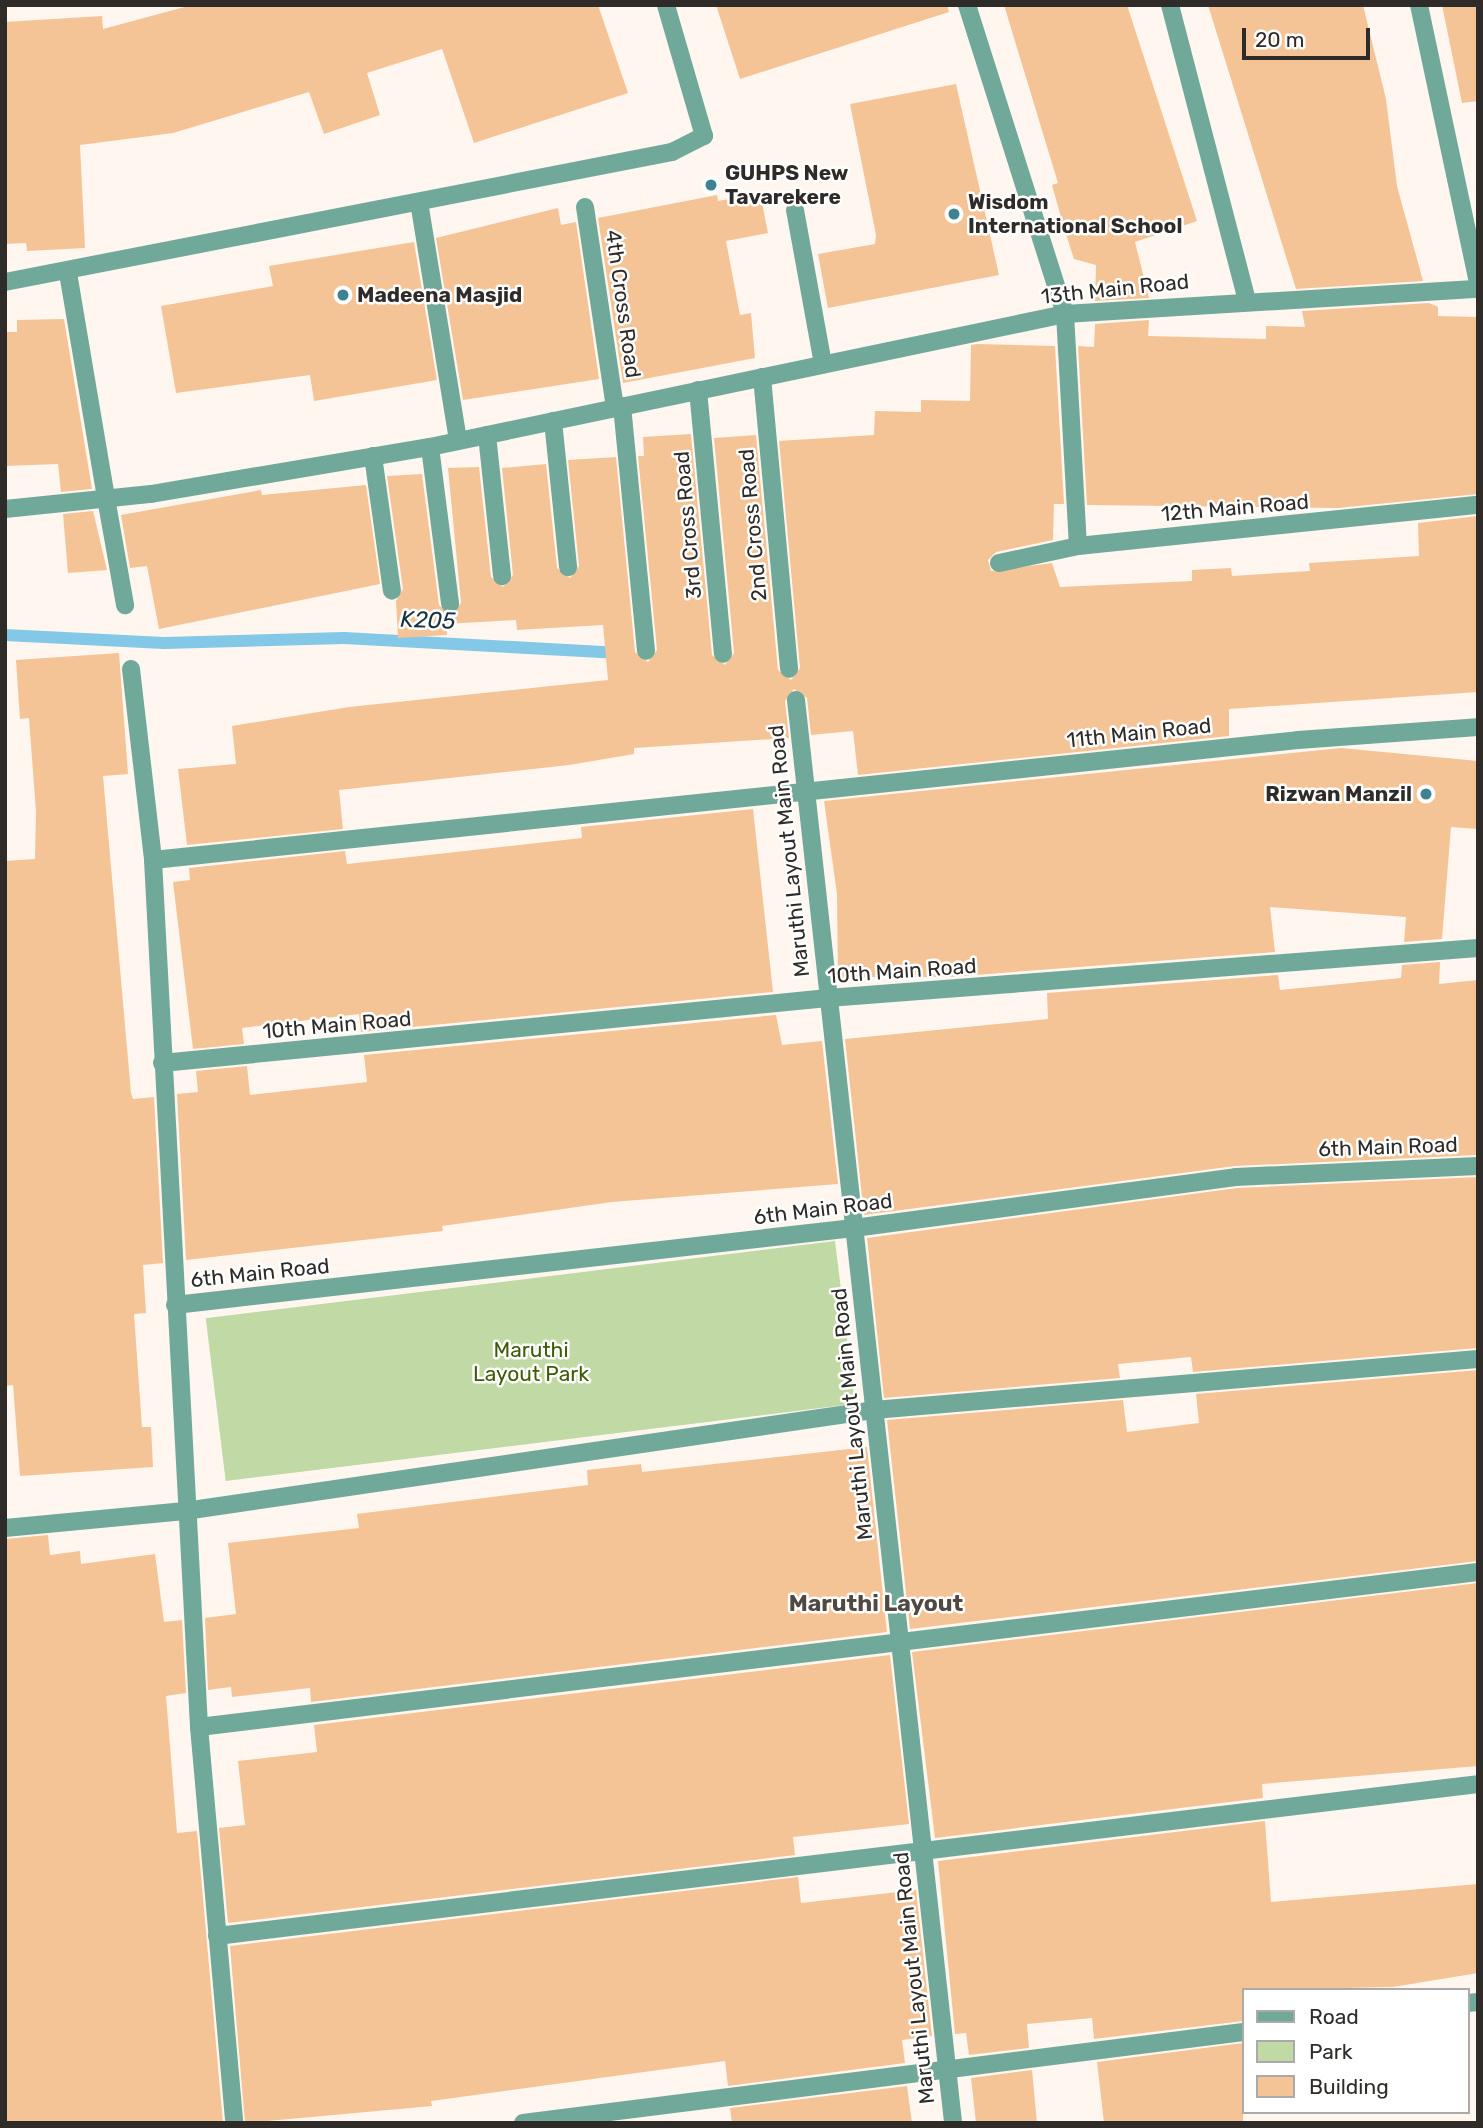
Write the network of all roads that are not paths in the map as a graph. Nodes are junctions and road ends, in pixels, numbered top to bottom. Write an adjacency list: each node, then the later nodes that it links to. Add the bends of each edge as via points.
1 (666, 5): 5 (street, via 704,136 672,152)
2 (967, 5): 13 (street)
3 (1170, 5): 12 (street)
4 (1419, 5): 10 (street)
5 (419, 202): 8 (street); 20 (street)
6 (585, 207): 17 (street, 4th Cross Road)
7 (795, 210): 14 (street)
8 (68, 273): 9 (street); 23 (street)
9 (5, 282)
10 (1478, 282)
11 (1478, 289): 12 (street, 13th Main Road)
12 (1247, 300): 13 (street, 13th Main Road)
13 (1065, 314): 14 (street, 13th Main Road); 26 (street)
14 (823, 364): 15 (street, 13th Main Road)
15 (762, 377): 16 (street, 13th Main Road); 36 (street, 2nd Cross Road)
16 (698, 390): 17 (street, 13th Main Road); 34 (street, 3rd Cross Road)
17 (618, 407): 18 (street, 13th Main Road); 33 (street, 4th Cross Road)
18 (553, 421): 19 (street, 13th Main Road); 28 (street)
19 (487, 435): 20 (street, 13th Main Road); 29 (street)
20 (458, 441): 21 (street, 13th Main Road)
21 (430, 447): 22 (street, 13th Main Road); 31 (street)
22 (373, 456): 23 (street, 13th Main Road); 30 (street)
23 (106, 498): 25 (street, 13th Main Road); 32 (street)
24 (1478, 505): 26 (street, 12th Main Road)
25 (5, 509)
26 (1078, 546): 27 (street, 12th Main Road)
27 (999, 563)
28 (568, 567)
29 (502, 576)
30 (392, 591)
31 (450, 604)
32 (125, 605)
33 (646, 651)
34 (723, 654)
35 (131, 669): 40 (street)
36 (789, 669)
37 (796, 700): 39 (street, Maruthi Layout Main Road)
38 (1478, 727): 39 (street, 11th Main Road)
39 (805, 792): 40 (street, 11th Main Road); 42 (street, Maruthi Layout Main Road)
40 (153, 860): 43 (street)
41 (1478, 948): 42 (street, 10th Main Road)
42 (828, 999): 43 (street, 10th Main Road); 45 (street, Maruthi Layout Main Road)
43 (163, 1063): 46 (street)
44 (1478, 1166): 45 (street, 6th Main Road, via 1236,1177)
45 (854, 1228): 46 (street, 6th Main Road); 48 (street, Maruthi Layout Main Road)
46 (175, 1305): 49 (street)
47 (1478, 1359): 48 (street)
48 (874, 1410): 49 (street); 52 (street, Maruthi Layout Main Road)
49 (185, 1511): 50 (street); 53 (street)
50 (5, 1528)
51 (1478, 1572): 52 (street)
52 (899, 1638): 53 (street); 55 (street, Maruthi Layout Main Road)
53 (199, 1727): 56 (street)
54 (1478, 1784): 55 (street)
55 (923, 1850): 56 (street); 58 (street, Maruthi Layout Main Road)
56 (217, 1936): 59 (street)
57 (1242, 2032): 58 (street)
58 (947, 2070): 60 (street); 61 (street, Maruthi Layout Main Road)
59 (233, 2123)
60 (523, 2123)
61 (953, 2123)

